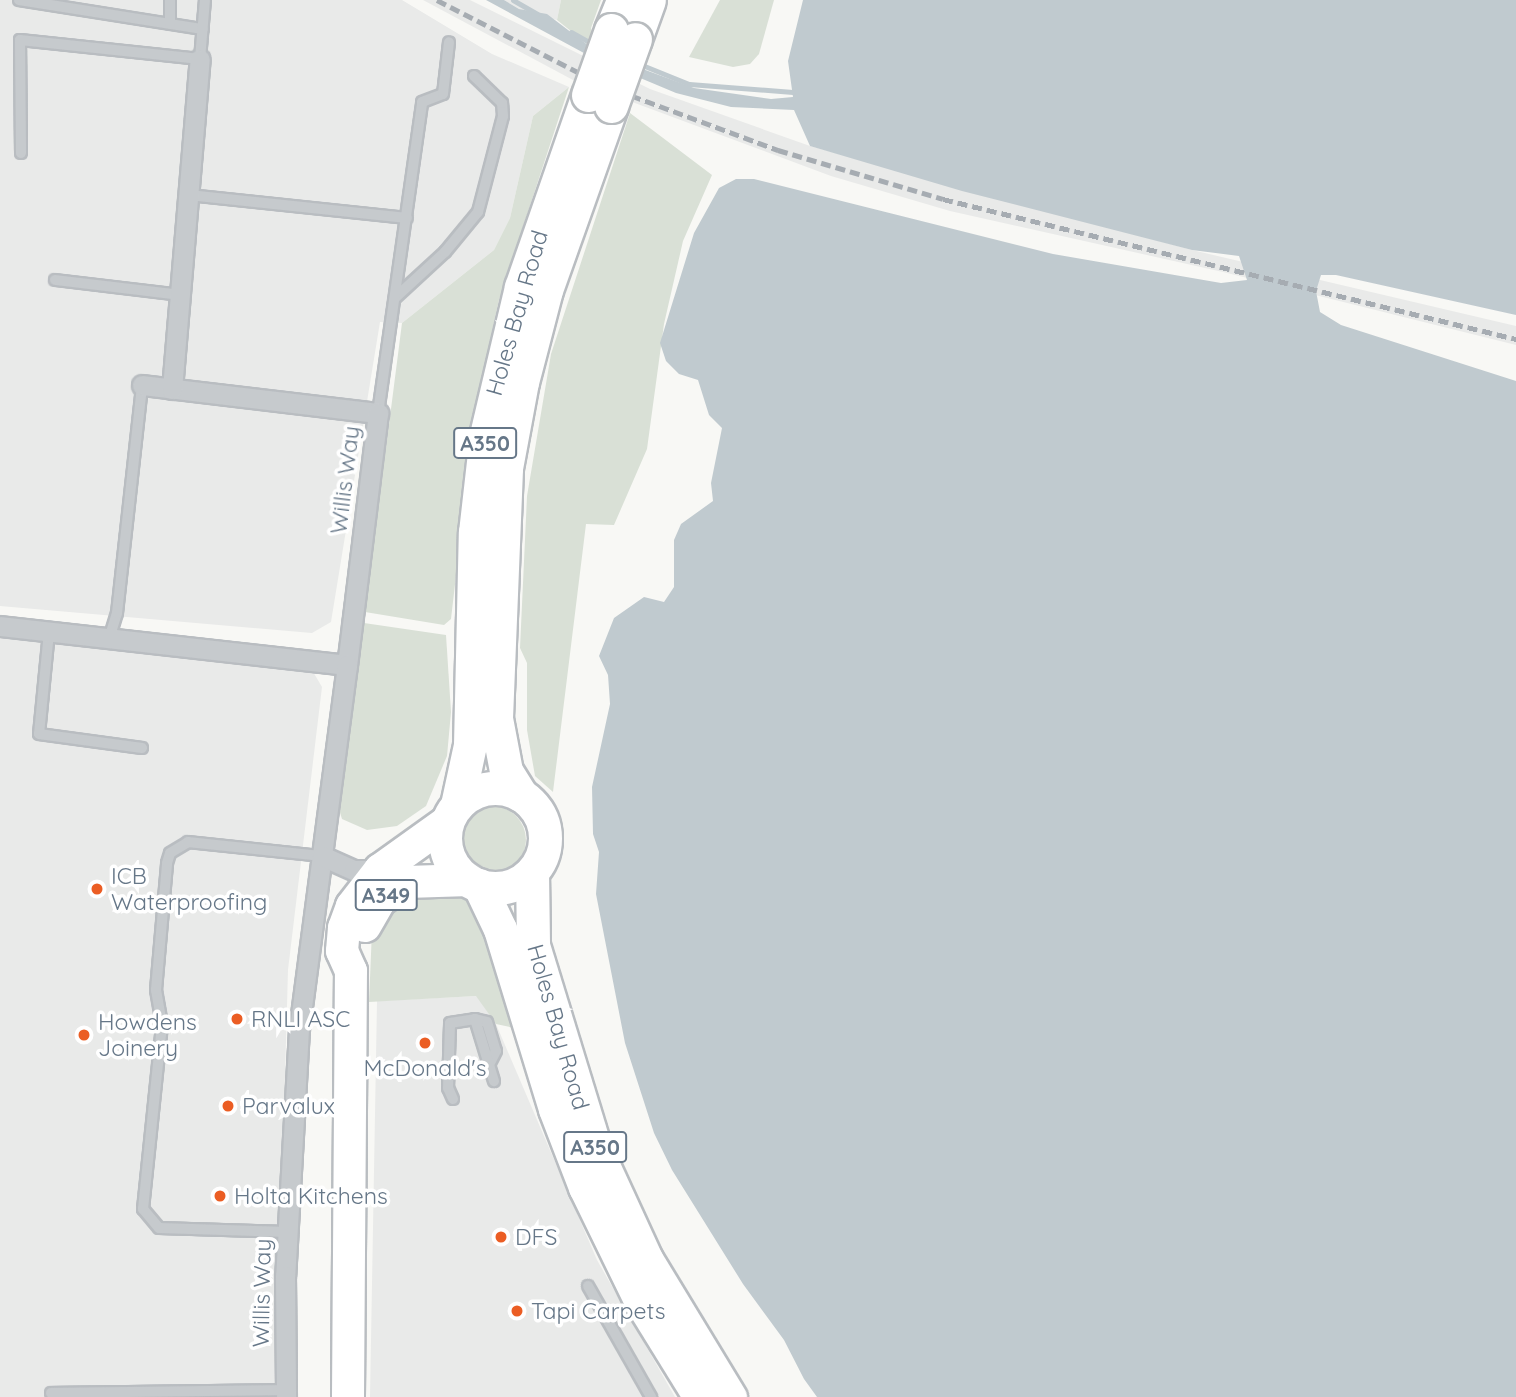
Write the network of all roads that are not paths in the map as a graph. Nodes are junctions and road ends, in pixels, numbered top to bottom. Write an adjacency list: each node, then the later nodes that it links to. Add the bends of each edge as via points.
1 (19, 0): 6 (lane)
2 (170, 0): 6 (lane)
3 (205, 0): 7 (lane)
4 (649, 0): 5 (highway, Holes Bay Road / A350)
5 (623, 23): 11 (highway, Holes Bay Road / A350, bridge)
6 (170, 24): 7 (lane)
7 (203, 29): 9 (lane)
8 (449, 42): 14 (lane, via 443,94 422,102)
9 (200, 59): 12 (lane, via 20,40); 13 (street)
10 (474, 76): 17 (lane, via 502,103 503,116 478,212 453,244)
11 (599, 101): 26 (highway, Holes Bay Road / A350, via 543,301 506,468 496,718 506,771); 27 (highway, Holes Bay Road / A350, via 521,287 485,435 475,532 470,745)
12 (21, 153)
13 (188, 195): 14 (lane); 16 (street)
14 (407, 218): 17 (lane)
15 (55, 280): 16 (lane)
16 (180, 295): 19 (street)
17 (395, 298): 20 (lane)
18 (142, 385): 19 (street, Willis Way); 23 (lane, via 117,613)
19 (172, 389): 20 (street, Willis Way)
20 (378, 413): 24 (street, Willis Way)
21 (0, 626): 22 (street)
22 (49, 632): 23 (street); 25 (lane, via 39,734)
23 (110, 639): 24 (street)
24 (346, 665): 28 (street, Willis Way)
25 (142, 748)
26 (522, 795): 27 (highway, via 508,789 481,790); 30 (highway, via 544,825 544,850)
27 (452, 814): 29 (main road, A349); 31 (highway, via 448,855)
28 (322, 856): 29 (street, via 354,870); 35 (street, Willis Way, via 299,1028); 35 (lane, via 188,842 170,853 165,876 156,990 162,1024 143,1209 159,1228)
29 (380, 870): 32 (main road, A349, via 352,906 344,928 342,951)
30 (532, 872): 31 (highway, via 507,886); 42 (highway, Holes Bay Road / A350, via 533,945 595,1148 646,1259)
31 (473, 882): 32 (main road, A349, via 427,879 392,890 370,915 362,951); 41 (highway, Holes Bay Road / A350, via 503,939 555,1109 586,1187 640,1300)
32 (351, 971): 39 (main road, A349)
33 (494, 1081): 34 (lane, via 475,1019 450,1023 448,1088)
34 (453, 1099)
35 (288, 1233): 38 (street, Willis Way)
36 (588, 1286): 40 (lane)
37 (51, 1393): 38 (lane)
38 (286, 1394)
39 (348, 1397)
40 (651, 1397)
41 (700, 1397)
42 (730, 1397)

